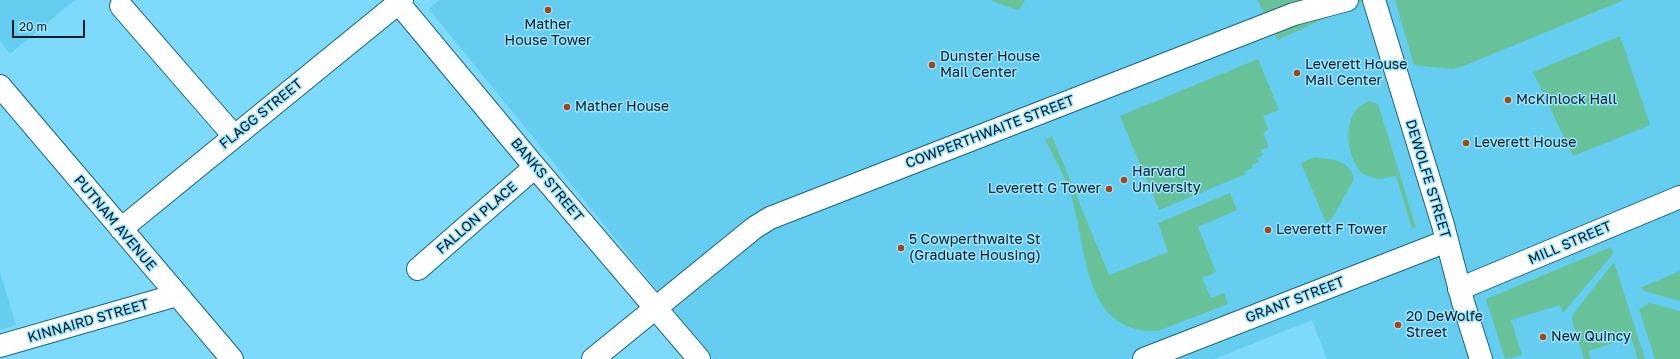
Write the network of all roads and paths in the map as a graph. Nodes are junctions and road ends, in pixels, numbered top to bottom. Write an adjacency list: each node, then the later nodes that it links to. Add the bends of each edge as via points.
1 (1347, 0): 14 (street, COWPERTHWAITE STREET, via 1294,14 770,218)
2 (1374, 0): 10 (street, DEWOLFE STREET)
3 (399, 1): 6 (street, FLAGG STREET); 7 (street, BANKS STREET)
4 (122, 6): 6 (street)
5 (0, 86): 9 (street, PUTNAM AVENUE)
6 (234, 136): 9 (street, FLAGG STREET)
7 (535, 168): 11 (street, FALLON PLACE); 14 (street, BANKS STREET)
8 (1680, 197): 12 (street, MILL STREET)
9 (121, 229): 13 (street, PUTNAM AVENUE)
10 (1447, 241): 12 (street, DEWOLFE STREET); 16 (street, GRANT STREET)
11 (418, 269)
12 (1459, 289): 20 (street, DEWOLFE STREET)
13 (177, 295): 15 (street, KINNAIRD STREET); 17 (street, PUTNAM AVENUE)
14 (655, 307): 18 (street, COWPERTHWAITE STREET); 19 (street, BANKS STREET)
15 (0, 346)
16 (1150, 358)
17 (232, 359)
18 (593, 359)
19 (699, 359)
20 (1481, 359)

